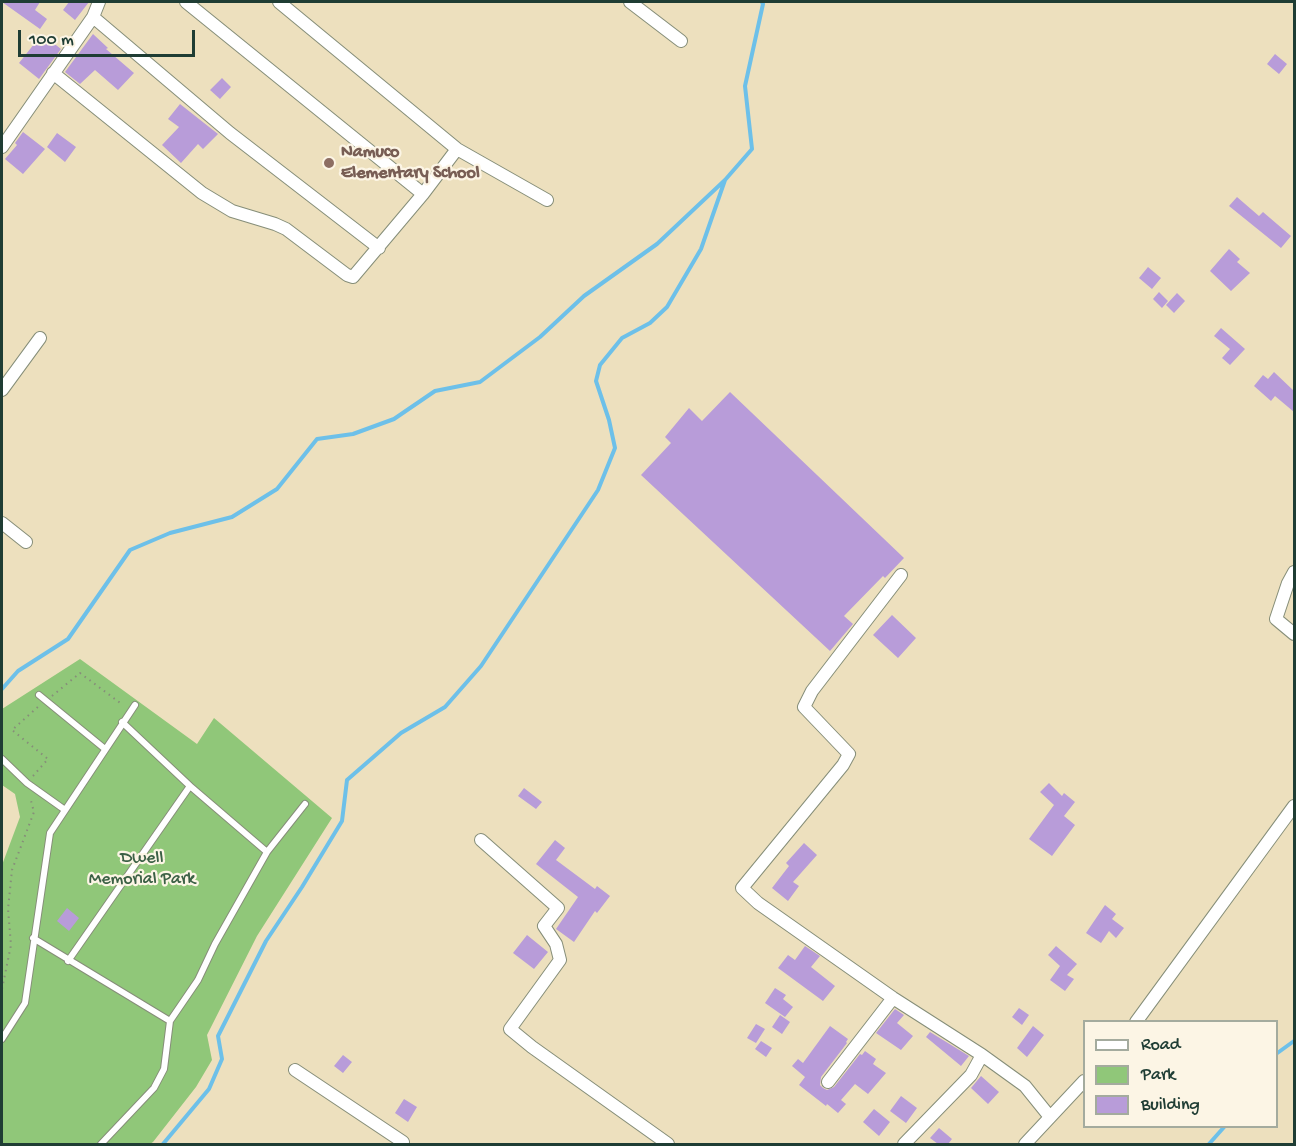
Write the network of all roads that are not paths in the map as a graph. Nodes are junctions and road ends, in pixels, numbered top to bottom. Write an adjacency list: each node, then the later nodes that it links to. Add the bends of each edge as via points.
1 (99, 2): 5 (street)
2 (186, 2): 10 (street)
3 (279, 2): 9 (street)
4 (630, 2): 6 (street)
5 (93, 16): 7 (street); 12 (street, via 230,133)
6 (681, 41)
7 (53, 73): 8 (street); 12 (street, via 210,198 232,211 286,229 347,275 353,277)
8 (2, 147)
9 (457, 149): 10 (street); 11 (street)
10 (423, 194): 12 (street)
11 (547, 200)
12 (379, 248)
13 (40, 338): 14 (street)
14 (2, 390)
15 (2, 523): 16 (street)
16 (26, 542)
17 (1294, 572): 19 (street, via 1276,619)
18 (901, 575): 33 (street, via 812,691 804,707 849,754 742,888)
19 (1294, 634)
20 (39, 695): 23 (lane)
21 (135, 705): 22 (lane)
22 (122, 722): 23 (lane); 25 (lane)
23 (105, 749): 28 (lane)
24 (2, 759): 28 (lane)
25 (190, 786): 30 (lane); 32 (lane)
26 (305, 804): 30 (lane)
27 (1294, 806): 34 (street)
28 (65, 810): 31 (lane, via 50,833)
29 (481, 840): 44 (street, via 558,908 544,926 556,944 560,960 510,1029)
30 (267, 852): 35 (lane, via 198,980)
31 (33, 938): 32 (lane); 36 (lane, via 25,1003)
32 (68, 961): 35 (lane)
33 (893, 998): 37 (street); 39 (street)
34 (1137, 1020)
35 (170, 1021): 42 (lane, via 164,1069 154,1088)
36 (2, 1039)
37 (982, 1055): 41 (street, via 1025,1086); 45 (street, via 971,1075)
38 (295, 1070): 43 (street)
39 (828, 1082)
40 (1083, 1083): 41 (street)
41 (1050, 1117): 46 (street)
42 (101, 1144)
43 (401, 1144)
44 (668, 1144)
45 (904, 1144)
46 (1025, 1144)

